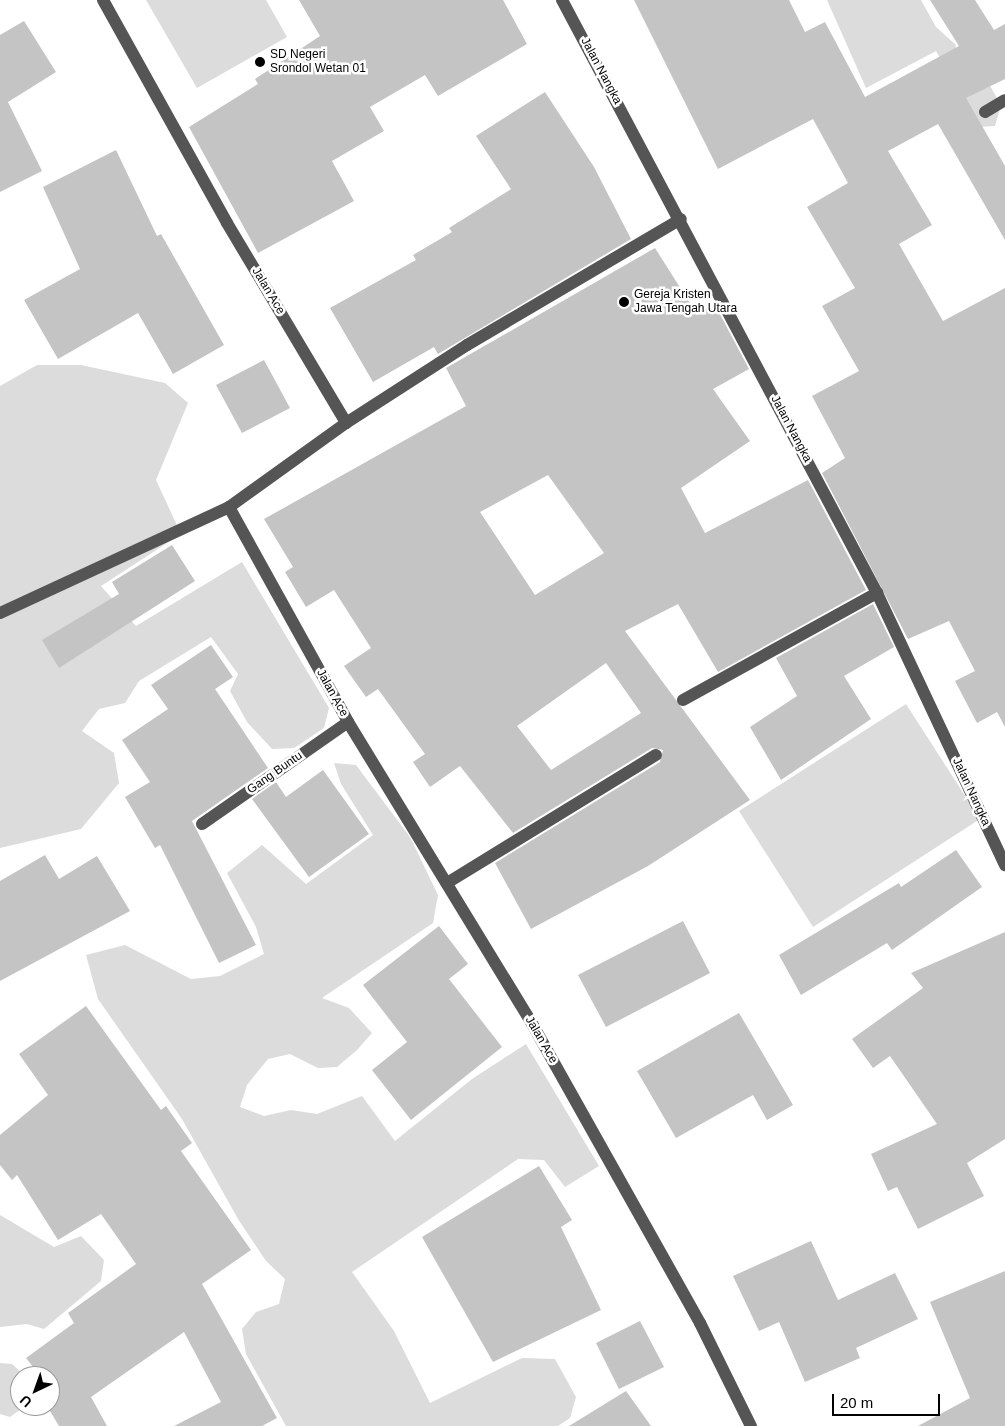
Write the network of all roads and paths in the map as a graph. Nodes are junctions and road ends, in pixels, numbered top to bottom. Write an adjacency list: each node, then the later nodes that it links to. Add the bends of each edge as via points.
1 (103, 0): 6 (street, Jalan Ace, via 227,223)
2 (562, 0): 5 (street, Jalan Nangka)
3 (1005, 100): 4 (street)
4 (985, 112)
5 (681, 219): 6 (street, via 467,344); 8 (street, Jalan Nangka)
6 (346, 423): 7 (street)
7 (229, 507): 9 (street); 11 (street, Jalan Ace)
8 (877, 593): 10 (street); 14 (street, Jalan Nangka)
9 (0, 613)
10 (683, 700)
11 (348, 722): 13 (street, Gang Buntu); 15 (street, Jalan Ace)
12 (656, 756): 15 (street)
13 (202, 824)
14 (1005, 865)
15 (447, 883): 16 (street, Jalan Ace, via 530,1020 700,1323)
16 (751, 1426)

